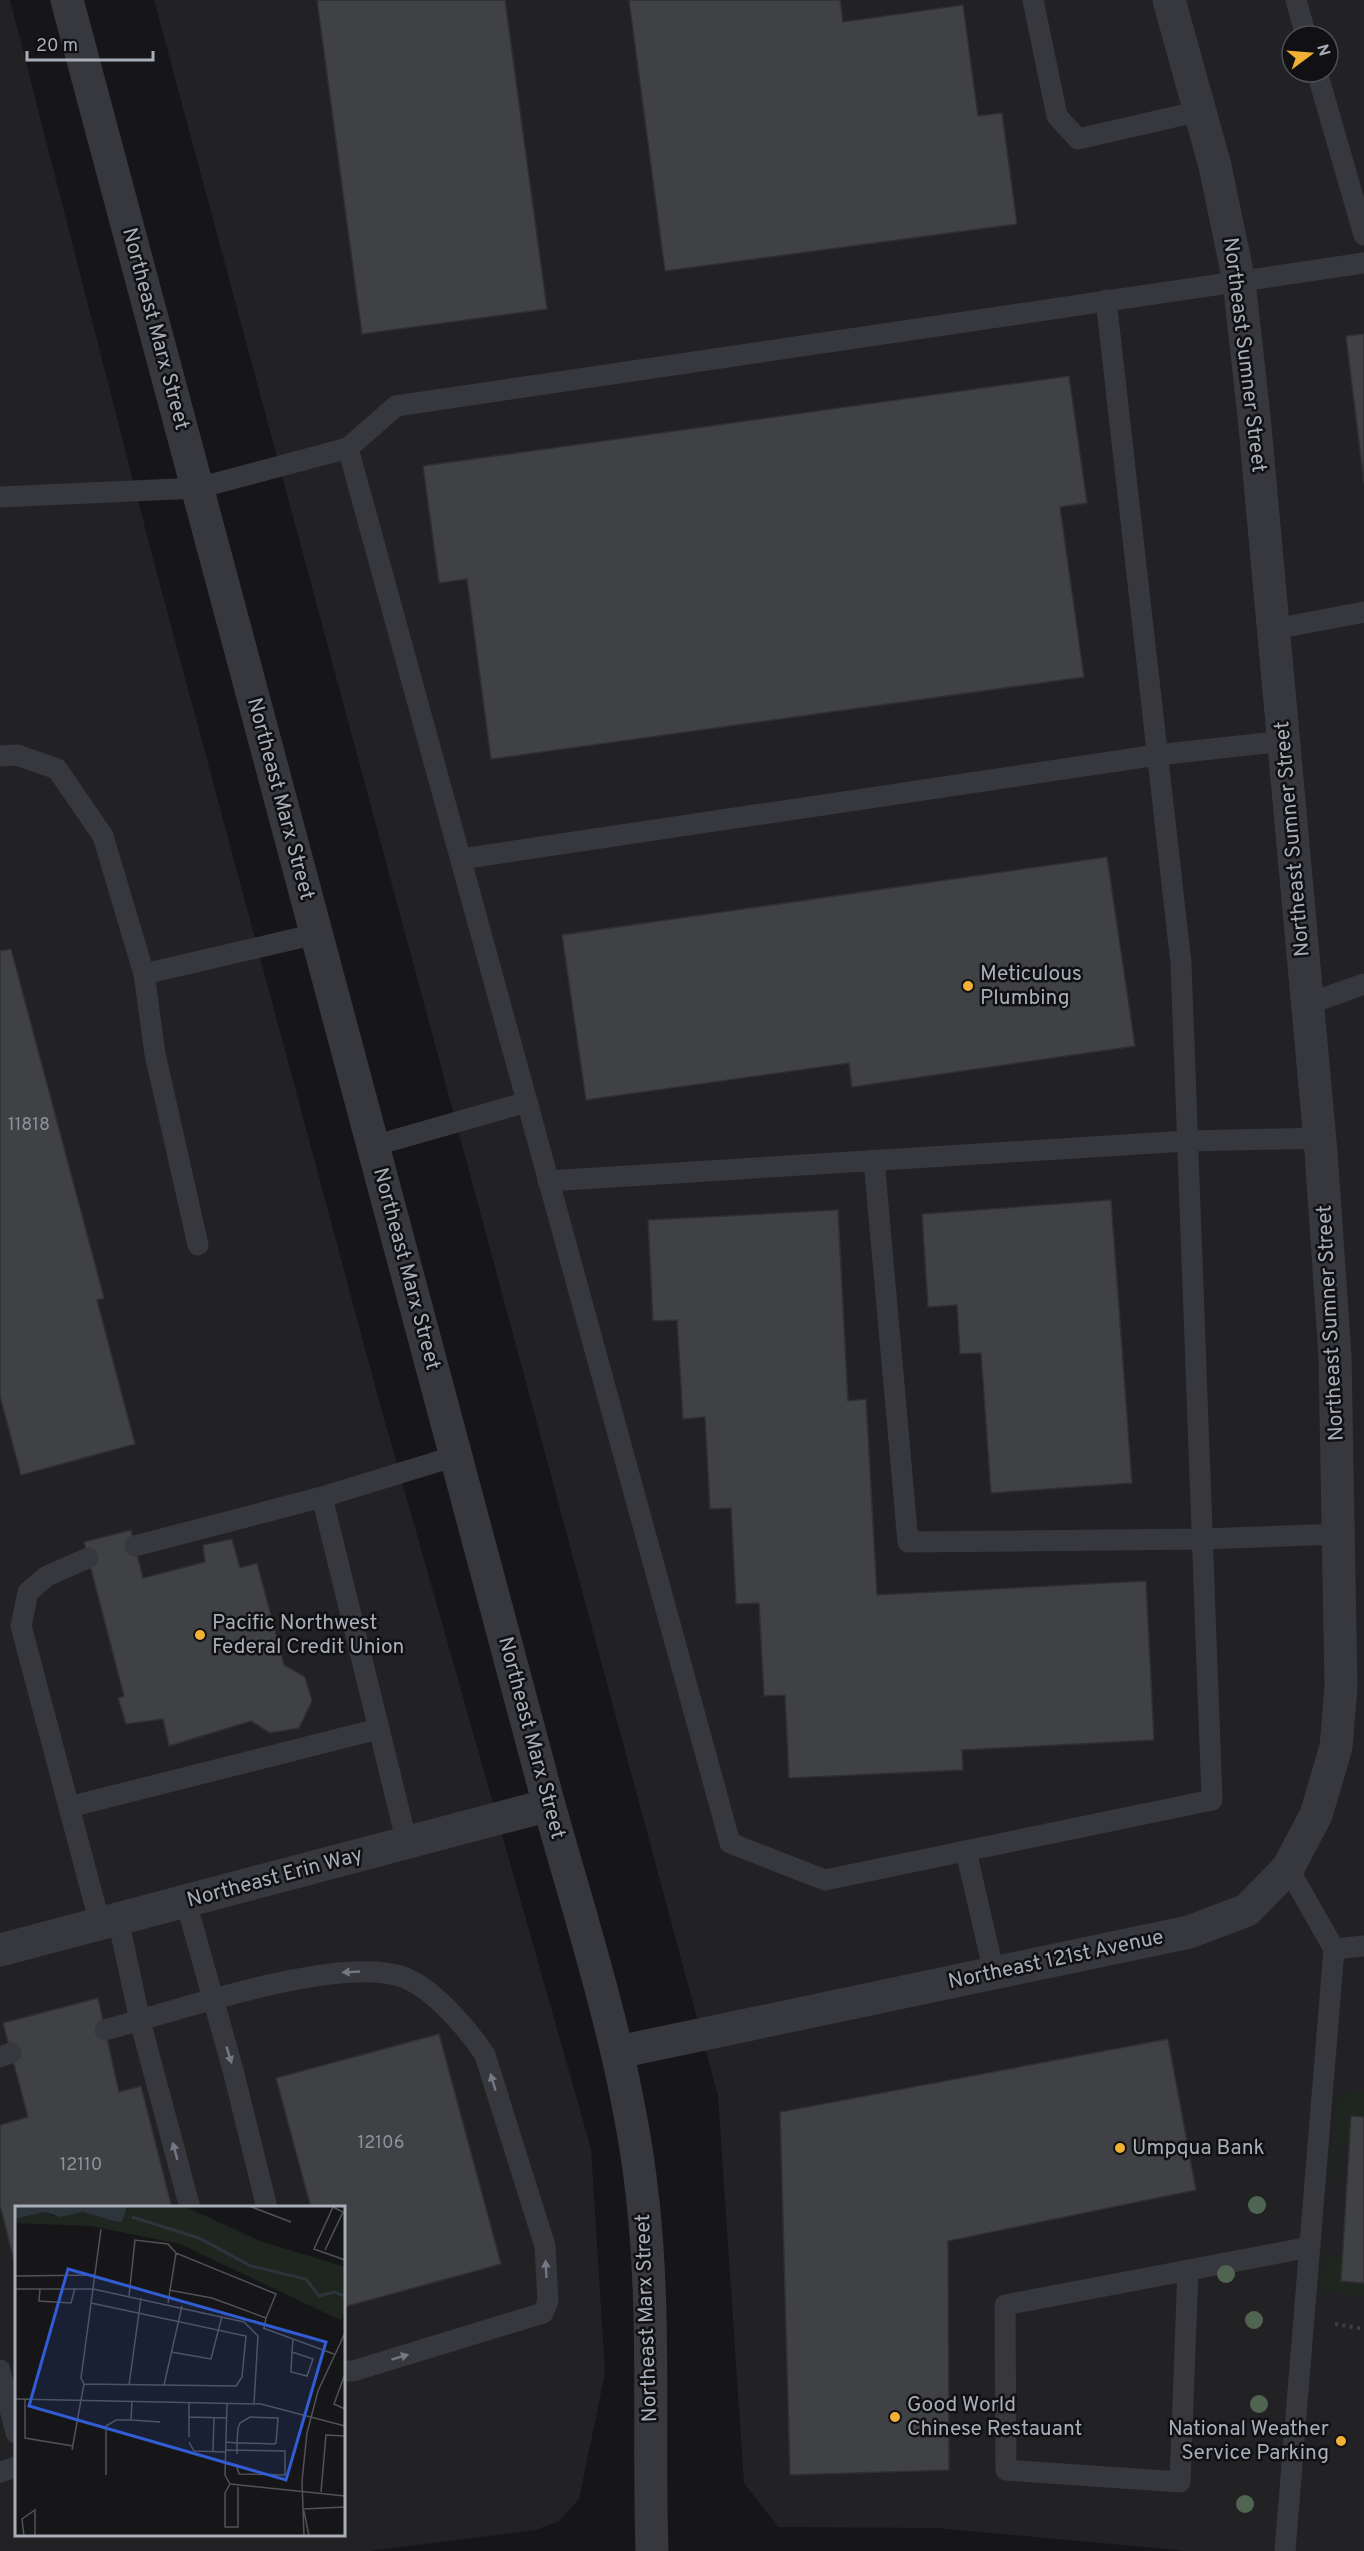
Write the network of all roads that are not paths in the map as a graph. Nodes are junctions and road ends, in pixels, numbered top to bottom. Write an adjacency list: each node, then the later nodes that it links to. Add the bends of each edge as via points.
1 (67, 0): 13 (street, Northeast Marx Street)
2 (1033, 0): 7 (lane, via 1057,116 1078,139)
3 (1169, 0): 7 (street, Northeast Sumner Street)
4 (1296, 0): 5 (lane)
5 (1303, 24)
6 (1320, 84): 8 (lane)
7 (1200, 111): 10 (street, Northeast Sumner Street)
8 (1364, 235)
9 (1364, 262): 10 (lane)
10 (1239, 281): 11 (lane); 16 (street, Northeast Sumner Street)
11 (1106, 300): 12 (lane, via 396,406); 18 (lane)
12 (348, 448): 13 (lane); 20 (lane)
13 (198, 488): 14 (lane); 21 (street, Northeast Marx Street)
14 (0, 497)
15 (1364, 612): 16 (lane)
16 (1274, 629): 17 (street, Northeast Sumner Street)
17 (1284, 741): 18 (lane); 24 (street, Northeast Sumner Street)
18 (1157, 755): 20 (lane); 27 (lane, via 1181,963)
19 (0, 756): 22 (lane, via 17,754 57,769 103,836)
20 (460, 859): 25 (lane)
21 (316, 934): 22 (lane); 28 (street, Northeast Marx Street)
22 (144, 974): 31 (lane, via 155,1054)
23 (1364, 984): 24 (lane)
24 (1308, 1004): 26 (street, Northeast Sumner Street)
25 (527, 1102): 28 (lane); 30 (lane)
26 (1320, 1138): 27 (lane); 34 (street, Northeast Sumner Street, via 1335,1356)
27 (1187, 1141): 29 (lane); 35 (lane)
28 (373, 1146): 32 (street, Northeast Marx Street)
29 (874, 1160): 30 (lane); 35 (lane, via 908,1542)
30 (548, 1181): 43 (lane, via 730,1843 825,1880)
31 (198, 1245)
32 (456, 1456): 33 (lane); 40 (street, Northeast Marx Street)
33 (322, 1497): 36 (lane); 39 (lane)
34 (1339, 1534): 35 (lane); 38 (street, Northeast Sumner Street)
35 (1202, 1539): 43 (lane, via 1212,1800)
36 (135, 1546)
37 (88, 1557): 41 (lane, via 47,1575 28,1592 21,1626)
38 (1341, 1687): 44 (street, Northeast 121st Avenue, via 1336,1747 1316,1815)
39 (378, 1729): 41 (lane); 42 (lane)
40 (549, 1805): 42 (street, Northeast Erin Way); 54 (street, Northeast Marx Street)
41 (69, 1807): 46 (lane)
42 (406, 1843): 45 (street, Northeast Erin Way)
43 (966, 1851): 50 (lane)
44 (1288, 1868): 48 (lane); 50 (street, Northeast 121st Avenue, via 1247,1911 1198,1928)
45 (186, 1902): 46 (street, Northeast Erin Way); 51 (lane)
46 (109, 1922): 49 (street, Northeast Erin Way); 52 (lane)
47 (1364, 1946): 48 (lane)
48 (1334, 1948): 57 (lane)
49 (0, 1950)
50 (994, 1973): 54 (street, Northeast 121st Avenue)
51 (211, 2000): 52 (lane); 56 (lane, one-way to 56, via 233,2070); 60 (lane, one-way to 51, via 543,2313 548,2301 545,2246 485,2055 441,2002 404,1977 380,1972 348,1972)
52 (140, 2021): 53 (lane); 55 (lane, one-way to 52)
53 (105, 2030)
54 (618, 2052): 64 (street, Northeast Marx Street, via 633,2122 649,2262)
55 (189, 2206)
56 (267, 2206)
57 (1310, 2247): 58 (lane); 65 (lane)
58 (1188, 2270): 58 (lane, via 1005,2305 1006,2470 1180,2482)
59 (0, 2370): 61 (lane)
60 (345, 2371)
61 (15, 2429)
62 (15, 2467): 63 (lane)
63 (0, 2472)
64 (652, 2551)
65 (1285, 2551)

